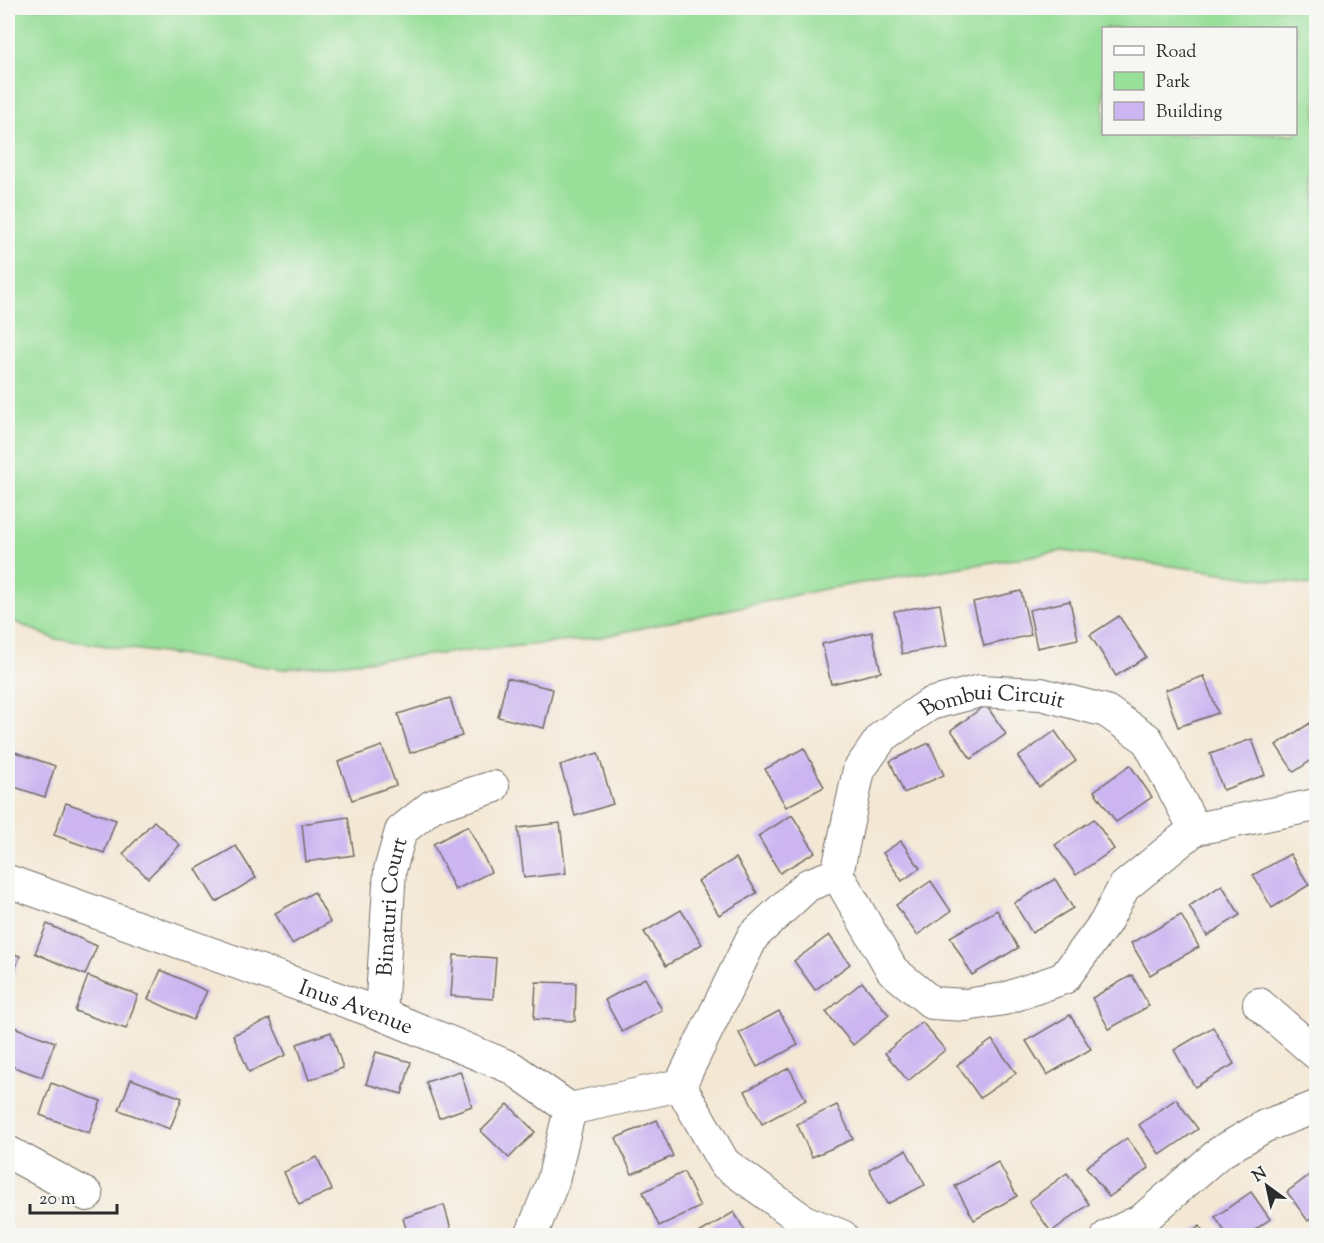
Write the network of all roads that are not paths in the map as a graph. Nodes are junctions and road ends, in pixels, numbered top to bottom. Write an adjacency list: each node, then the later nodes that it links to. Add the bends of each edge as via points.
1 (493, 787): 7 (street, Binaturi Court, via 432,806 401,831 390,870)
2 (1317, 805): 3 (street)
3 (1196, 829): 4 (street, via 1124,887 1105,923 1064,978 1004,999 966,1005 932,1003 892,970); 4 (street, Bombui Circuit, via 1147,739 1106,711 1041,694 980,691 930,704 882,736 859,770)
4 (837, 874): 9 (street, via 808,885 753,936)
5 (8, 881): 7 (street, Inus Avenue)
6 (1259, 1004): 8 (street)
7 (381, 1014): 11 (street, Inus Avenue, via 512,1068)
8 (1317, 1053)
9 (680, 1085): 11 (street); 15 (street, via 724,1163 804,1221)
10 (1317, 1107): 16 (street, via 1265,1126 1219,1153 1142,1220)
11 (570, 1109): 14 (street, via 553,1181)
12 (8, 1152): 13 (street)
13 (87, 1195)
14 (531, 1236)
15 (842, 1236)
16 (1108, 1236)

